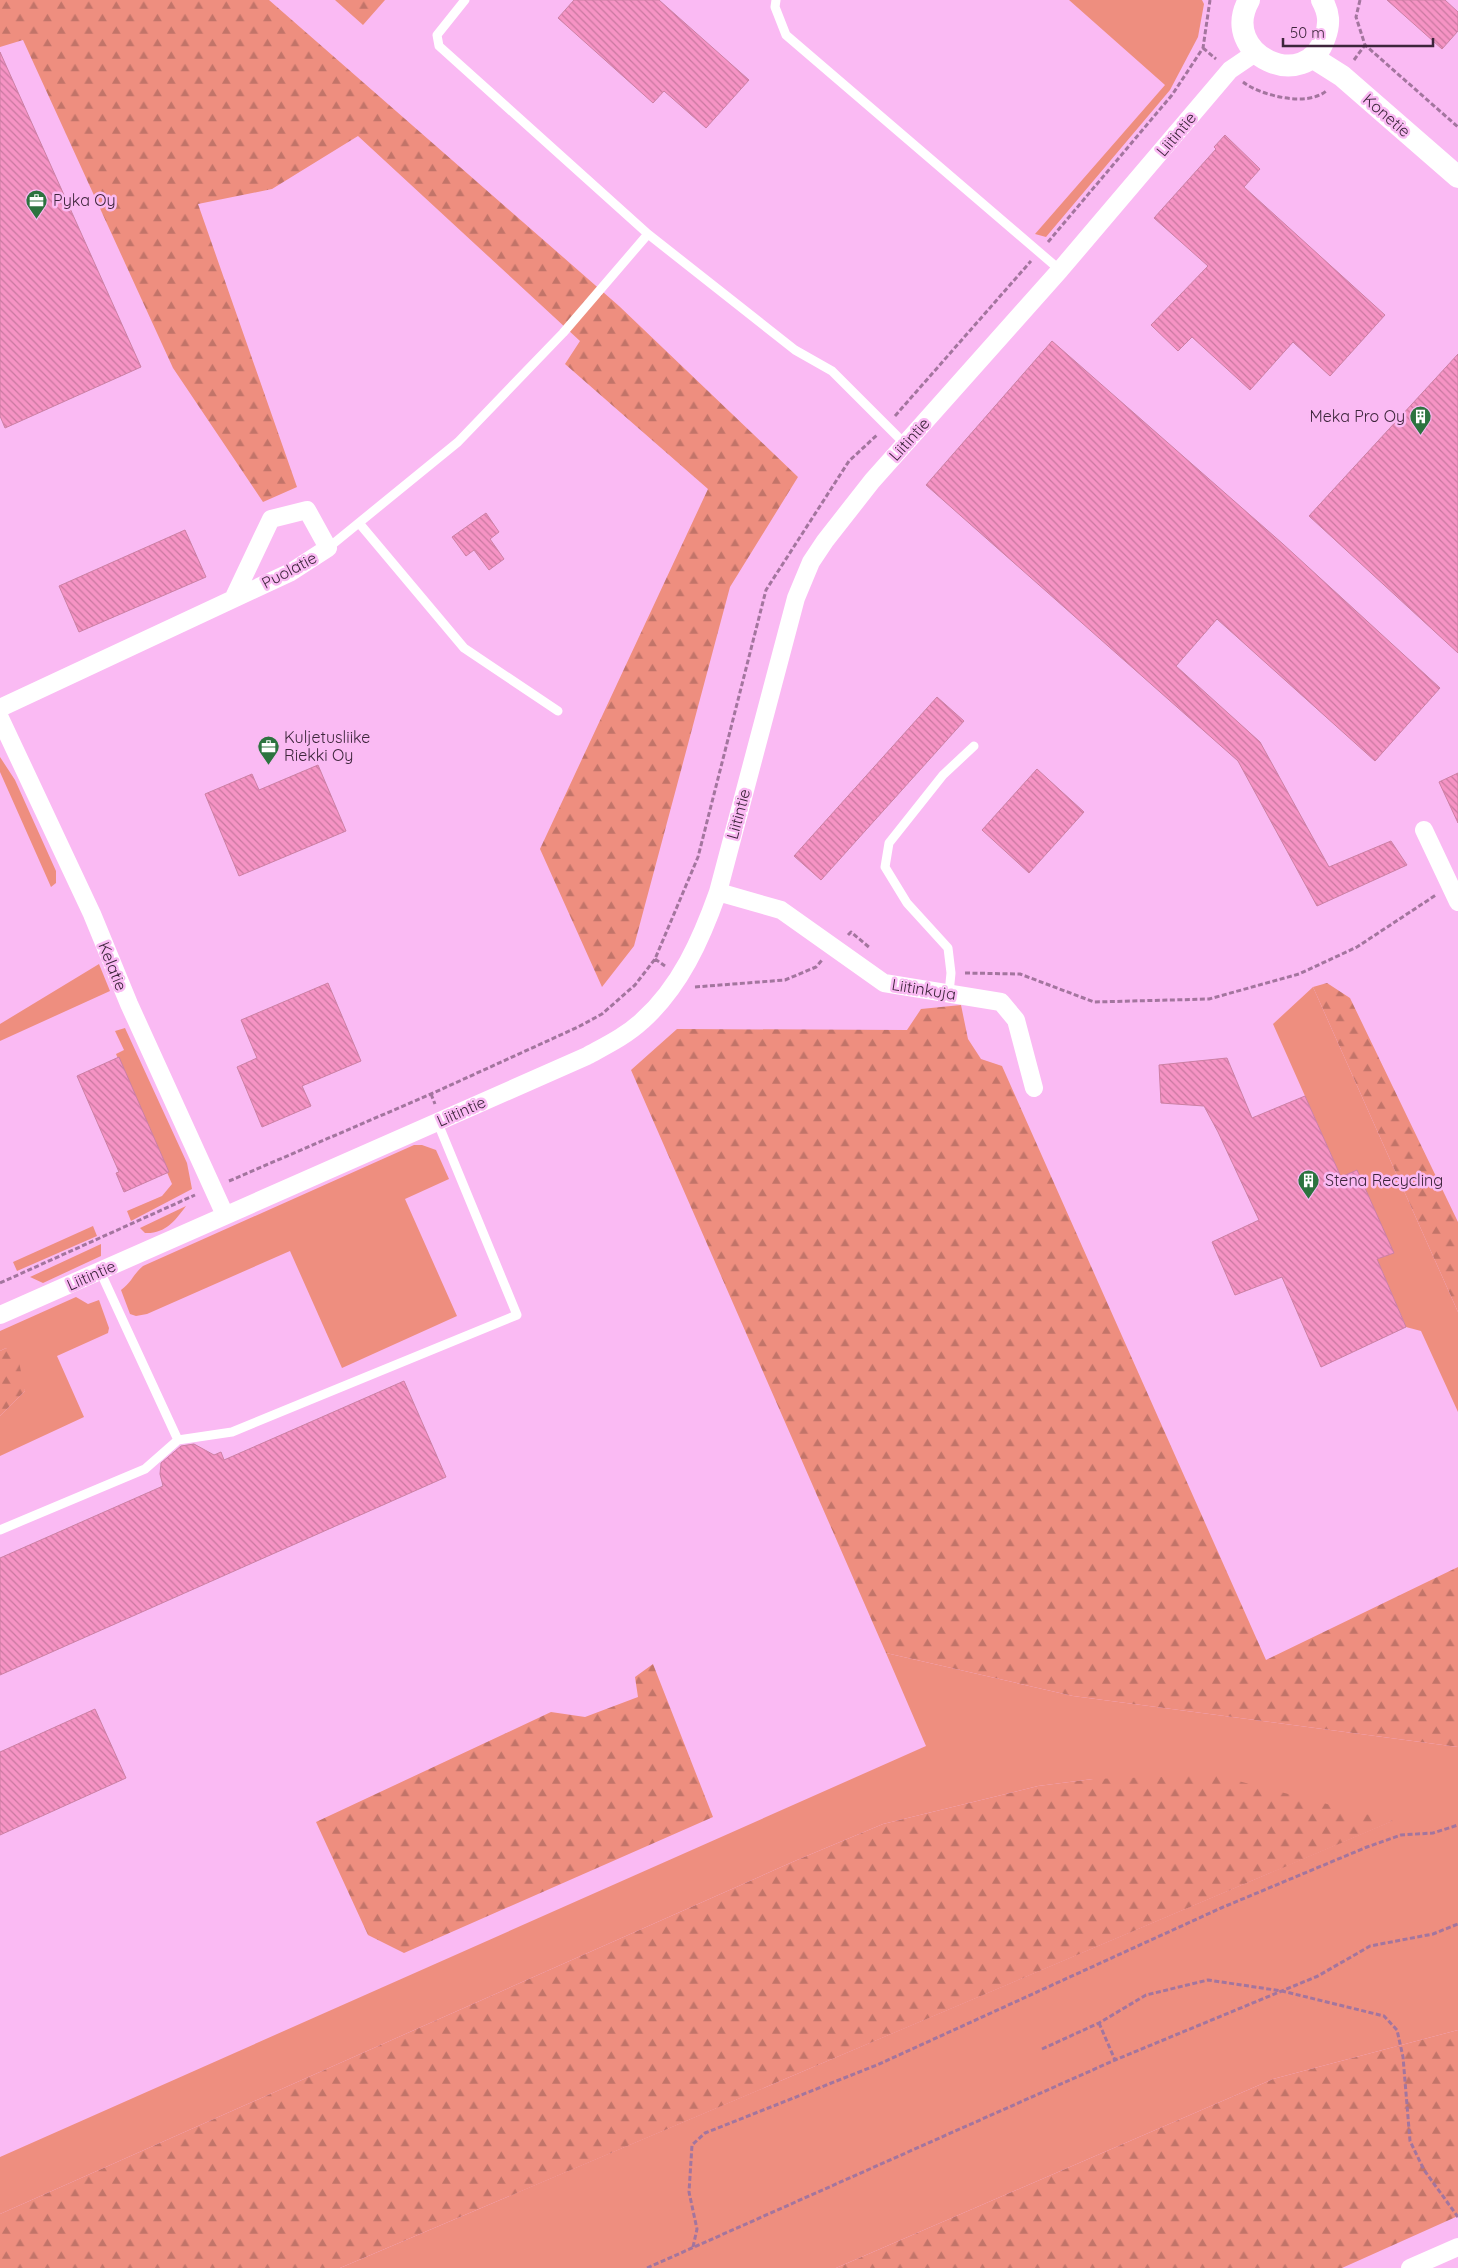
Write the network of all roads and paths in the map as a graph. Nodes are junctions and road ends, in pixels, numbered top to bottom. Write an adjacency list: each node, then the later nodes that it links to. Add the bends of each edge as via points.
1 (465, 0): 10 (lane, via 437,35 439,46)
2 (776, 0): 11 (lane, via 775,7 786,35)
3 (1249, 0): 6 (street, via 1242,26)
4 (1322, 0): 7 (street, via 1328,10 1329,25 1322,46)
5 (1360, 0): 8 (path, via 1356,17 1365,45)
6 (1255, 53): 7 (street, via 1282,66 1291,66); 11 (street, Liitintie, via 1230,70)
7 (1312, 57): 9 (street, Konetie, via 1342,76)
8 (1458, 127)
9 (1458, 177)
10 (648, 234): 12 (lane, via 795,350 832,371); 13 (lane, via 563,333 458,442)
11 (1060, 270): 12 (street, Liitintie)
12 (905, 444): 22 (street, Liitintie, via 872,481 811,562 796,598)
13 (359, 523): 14 (lane); 17 (lane, via 464,648)
14 (328, 548): 15 (street, Puolatie, via 291,572); 15 (street, Puolatie, via 307,510 271,519)
15 (234, 597): 16 (street, Puolatie)
16 (0, 708)
17 (558, 711)
18 (0, 718): 33 (street, Kelatie, via 92,914)
19 (974, 746): 27 (lane, via 943,775 889,842 885,866 907,903 948,948)
20 (1424, 830): 21 (street)
21 (1451, 886): 23 (street); 27 (path, via 1357,947 1299,974 1209,999 1094,1002 1020,974)
22 (718, 892): 24 (street, Liitinkuja, via 782,910); 28 (street, Liitintie, via 706,928)
23 (1458, 902)
24 (834, 949): 25 (path, via 851,932); 28 (path, via 816,967 785,980 695,987); 29 (street, Liitinkuja, via 884,983)
25 (872, 949)
26 (655, 959): 28 (path)
27 (951, 972): 29 (lane)
28 (680, 976): 31 (street, Liitintie, via 652,1011 618,1038 587,1056)
29 (949, 993): 30 (street, Liitinkuja, via 1002,1002 1016,1020)
30 (1034, 1088)
31 (437, 1121): 34 (street, Liitintie); 38 (lane, via 517,1315 232,1432)
32 (256, 1170): 33 (path)
33 (212, 1187): 34 (street, Kelatie); 36 (path)
34 (225, 1215): 35 (street, Liitintie)
35 (100, 1271): 37 (street, Liitintie); 38 (lane)
36 (0, 1284)
37 (0, 1315)
38 (178, 1440): 39 (lane, via 145,1469)
39 (0, 1530)
40 (1458, 1826): 47 (path, via 1433,1833 1401,1836 1367,1848 1222,1908 876,2065 705,2133 692,2145 689,2192 697,2229)
41 (1458, 1924): 42 (path, via 1433,1934 1370,1946 1318,1976)
42 (1282, 1991): 43 (path, via 1208,1980 1146,1995); 45 (path); 46 (path, via 1384,2016 1397,2030 1403,2057 1410,2141 1424,2170)
43 (1099, 2023): 44 (path); 45 (path)
44 (1042, 2049)
45 (1115, 2060): 47 (path)
46 (1458, 2217)
47 (693, 2247): 49 (path)
48 (1458, 2247): 50 (street)
49 (647, 2268)
50 (1410, 2268)

